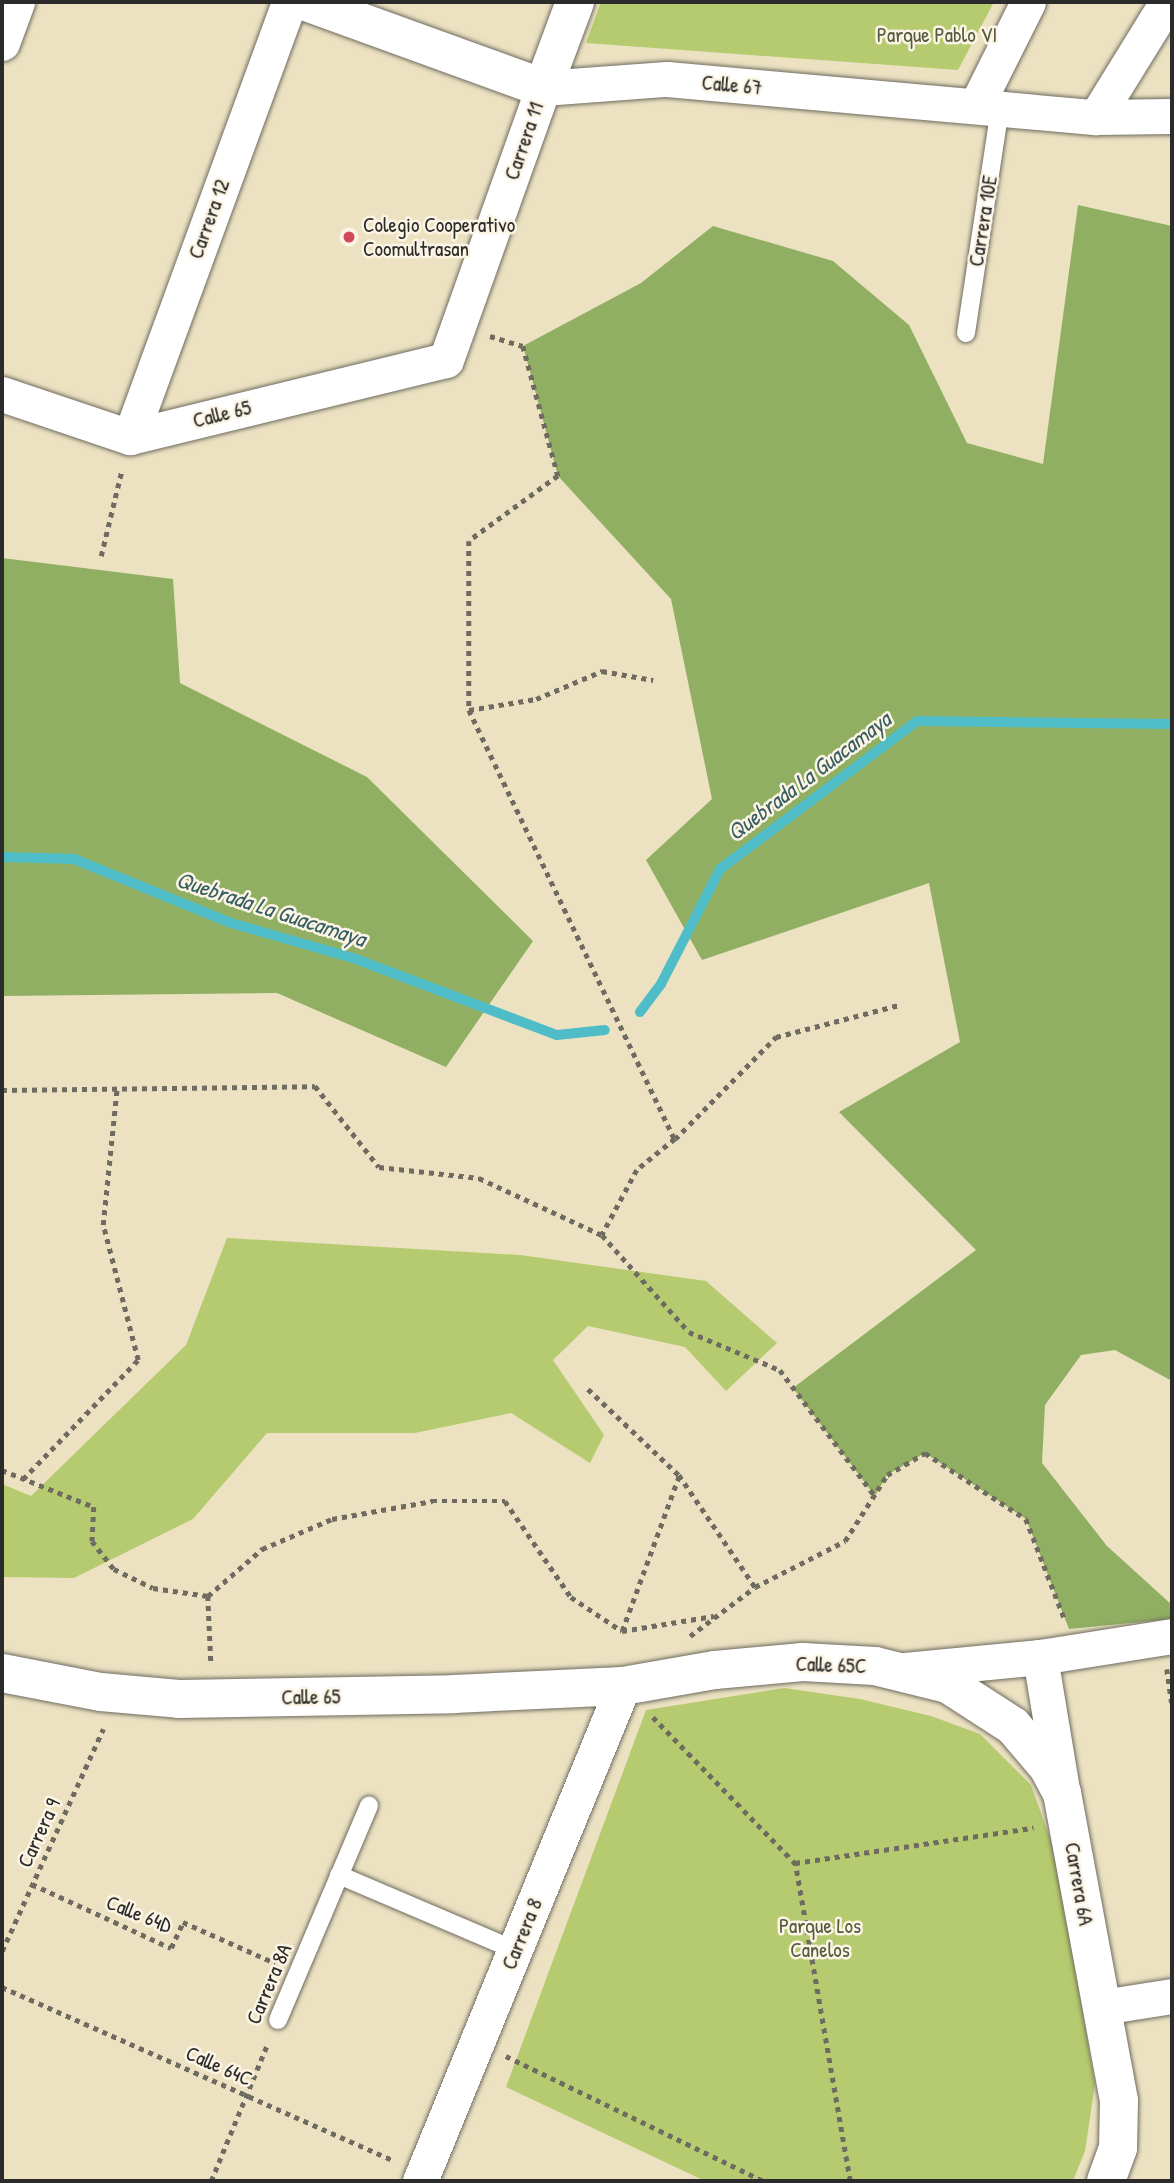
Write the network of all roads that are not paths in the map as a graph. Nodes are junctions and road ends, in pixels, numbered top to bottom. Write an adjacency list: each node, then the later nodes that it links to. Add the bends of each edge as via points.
1 (17, 2): 7 (street)
2 (289, 2): 15 (street, Carrera 12)
3 (306, 2): 8 (street, Calle 67)
4 (575, 2): 8 (street, Carrera 11)
5 (1028, 2): 9 (street, Carrera 10E)
6 (1167, 2): 11 (street)
7 (2, 43)
8 (543, 88): 9 (street, Calle 67, via 667,79); 13 (street, Carrera 11)
9 (988, 108): 11 (street, Calle 67); 12 (lane, Carrera 10E)
10 (1172, 116): 11 (street, Calle 67)
11 (1096, 117)
12 (966, 333)
13 (446, 360): 15 (street, Calle 65)
14 (2, 394): 15 (street)
15 (130, 437)
16 (1172, 1636): 17 (street, Calle 65C)
17 (1056, 1655): 18 (street, Calle 65C); 22 (street)
18 (901, 1671): 20 (street, Calle 65C, via 803,1662); 22 (street, Carrera 6A, via 948,1685 996,1711 1027,1740)
19 (2, 1673): 20 (street, Calle 65, via 101,1692 213,1698 454,1695)
20 (622, 1686): 24 (street, Carrera 8)
21 (369, 1805): 23 (lane, Carrera 8A)
22 (1065, 1808): 26 (street, Carrera 6A)
23 (339, 1875): 24 (lane); 27 (lane, Carrera 8A)
24 (515, 1950): 29 (street, Carrera 8)
25 (1172, 1996): 26 (street)
26 (1102, 2007): 28 (street, Carrera 6A, via 1119,2101)
27 (278, 2020)
28 (1116, 2170)
29 (422, 2178)

